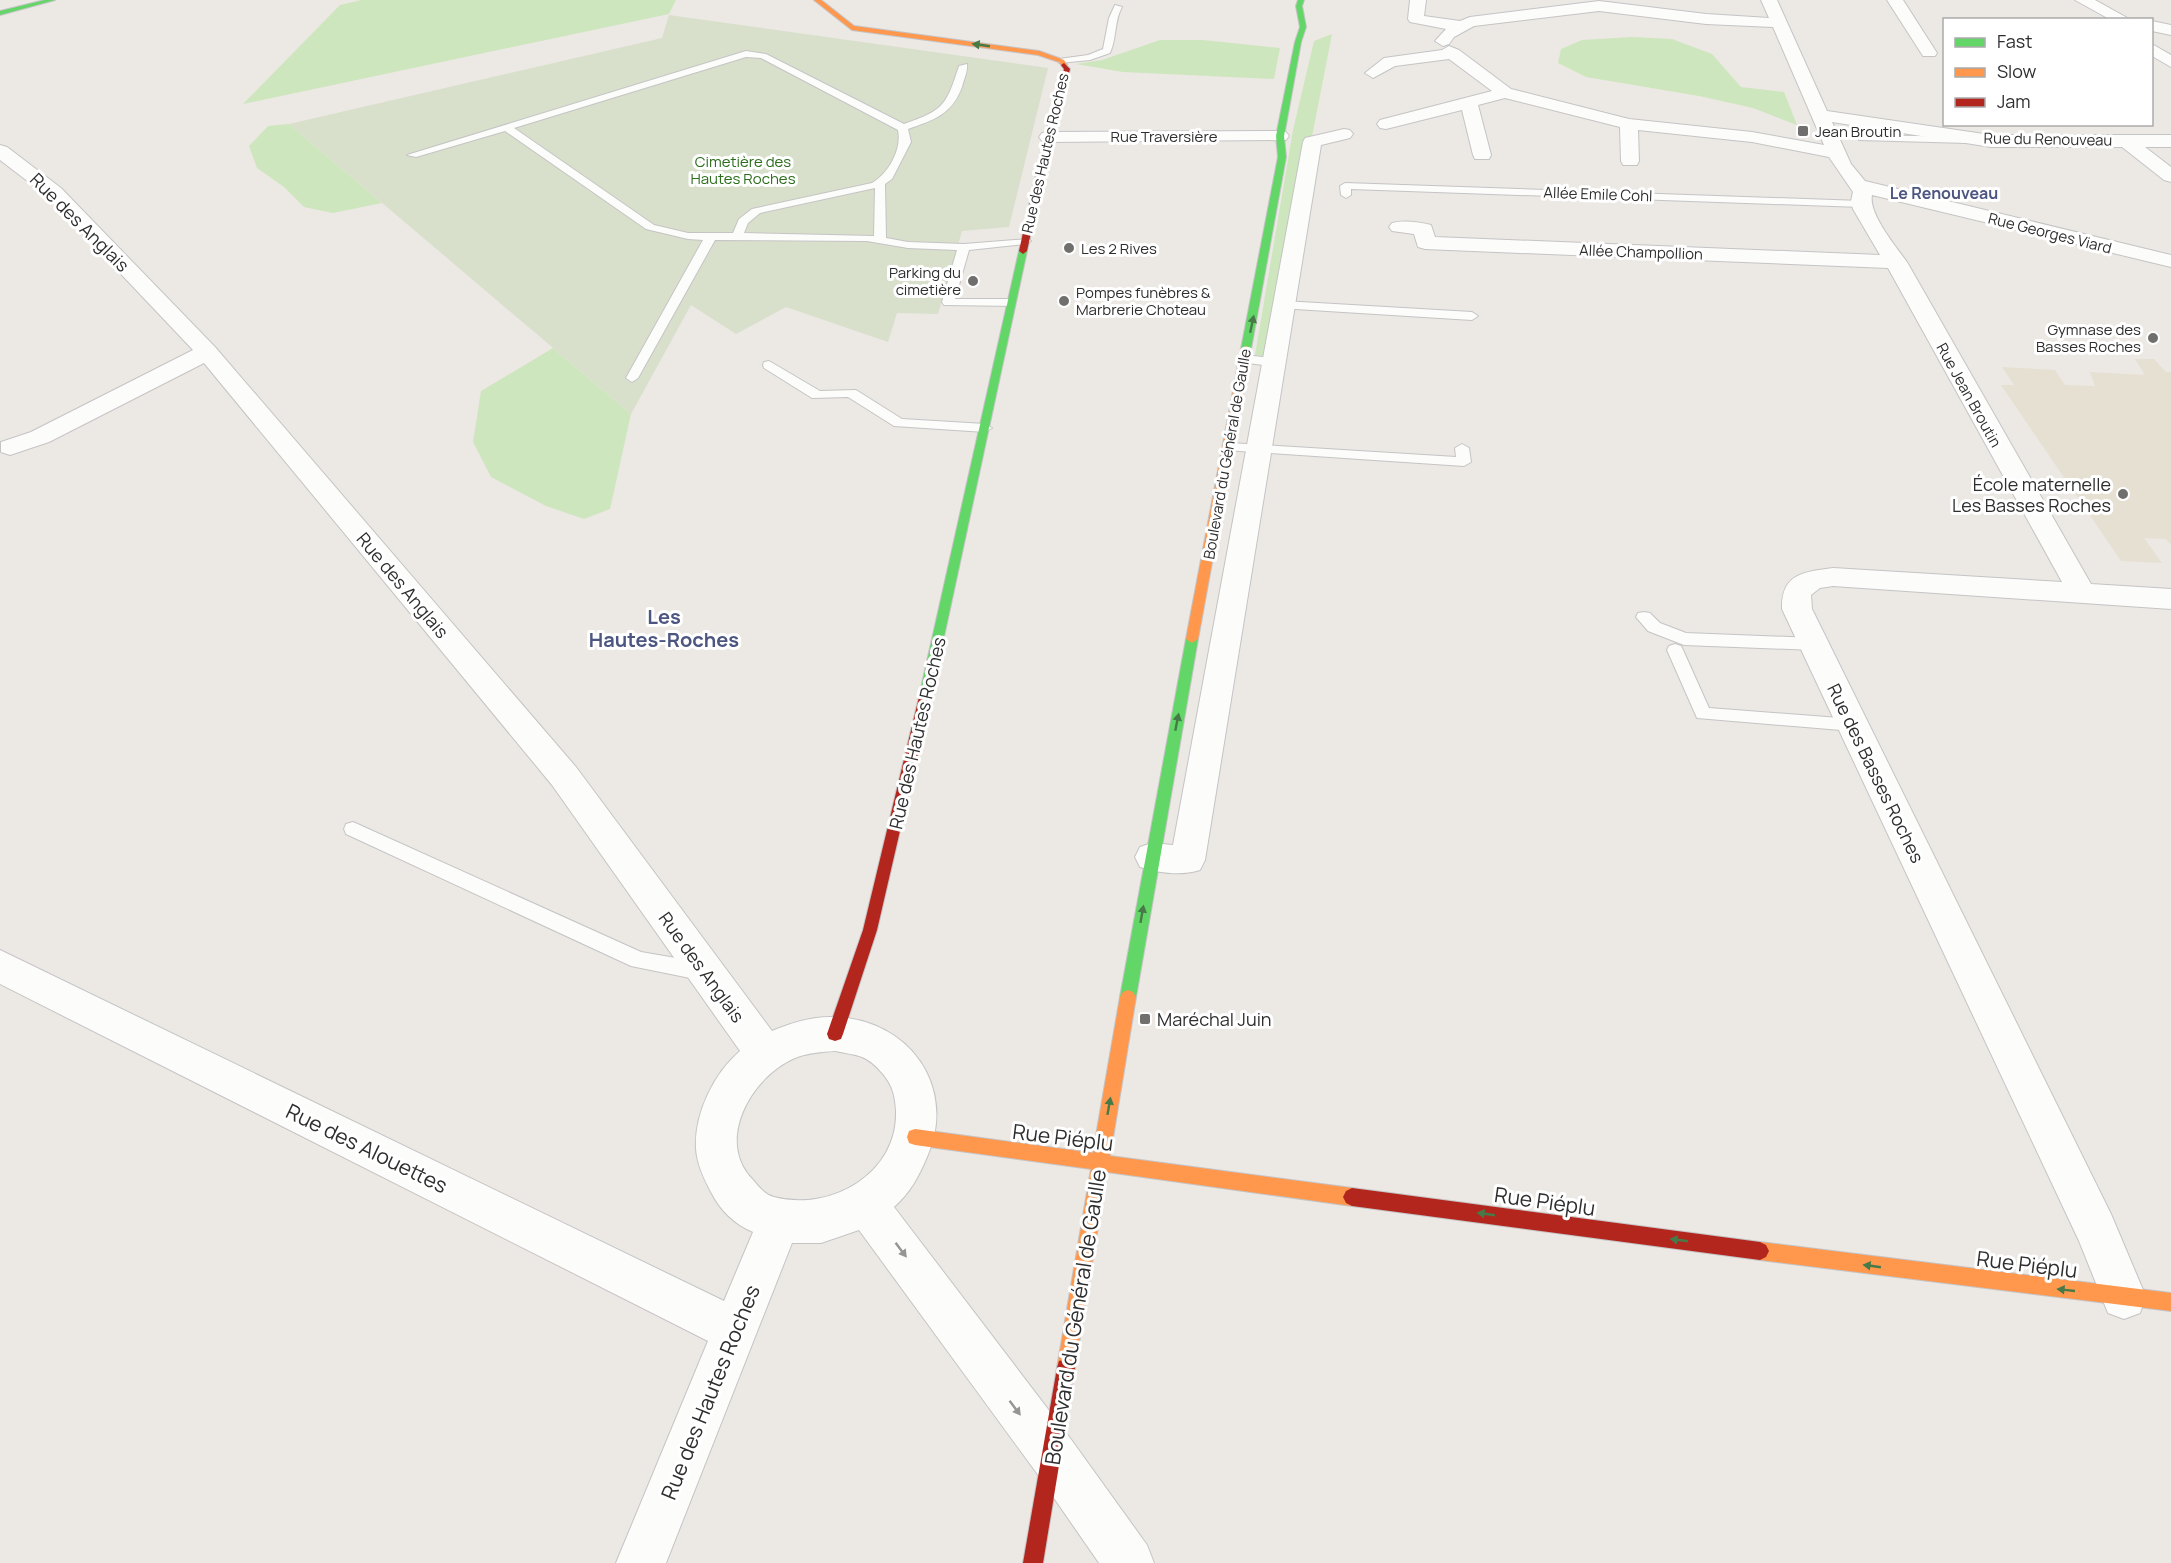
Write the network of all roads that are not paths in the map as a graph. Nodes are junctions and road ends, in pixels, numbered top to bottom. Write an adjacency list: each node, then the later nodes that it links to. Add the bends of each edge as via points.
1 (52, 0): 10 (street)
2 (817, 0): 21 (street, Rue des Hautes Roches, one-way to 2, via 1039,53 852,27)
3 (1301, 0): 19 (street, Boulevard du Général de Gaulle, via 1305,27)
4 (1418, 0): 14 (street, via 1416,18)
5 (1769, 0): 13 (street, Rue Jean Broutin)
6 (1895, 0): 20 (street)
7 (2083, 0): 11 (street)
8 (1615, 4): 13 (street, via 1706,20); 14 (street)
9 (1118, 7): 21 (lane, via 1112,16 1112,41 1107,51)
10 (0, 13)
11 (2120, 18)
12 (1319, 21): 19 (street, Boulevard du Général de Gaulle)
13 (1779, 23): 27 (street, Rue Jean Broutin)
14 (1460, 26): 17 (street)
15 (2153, 26): 16 (street)
16 (2171, 30)
17 (1448, 48): 24 (street, via 1390,63); 25 (street)
18 (2153, 50): 22 (street)
19 (1297, 51): 33 (street, Boulevard du Général de Gaulle)
20 (1929, 53)
21 (1062, 61): 34 (street, Rue des Hautes Roches, via 1067,69)
22 (2171, 62)
23 (964, 66): 31 (lane, via 946,111)
24 (1373, 73)
25 (1505, 93): 26 (street); 29 (street)
26 (1469, 103): 28 (street); 41 (street)
27 (1819, 115): 37 (street, Rue du Renouveau); 39 (street, Rue Jean Broutin)
28 (1386, 124)
29 (1629, 124): 39 (street, via 1752,137); 42 (street)
30 (506, 128): 31 (lane, via 746,54 763,56); 40 (lane); 50 (lane, via 650,227 673,234)
31 (903, 128): 45 (lane, via 906,142 886,179)
32 (1344, 134): 58 (street, Boulevard du Général de Gaulle, via 1312,142)
33 (1280, 136): 34 (street, Rue Traversière); 61 (street, Boulevard du Général de Gaulle, one-way to 33, via 1282,157)
34 (1048, 137): 53 (street, Rue des Hautes Roches)
35 (1863, 138): 37 (lane)
36 (2125, 140): 37 (street, Rue du Renouveau); 38 (street, Rue du Renouveau); 44 (street)
37 (1991, 141)
38 (2171, 141)
39 (1837, 153): 48 (street, Rue Jean Broutin)
40 (412, 155)
41 (1482, 155)
42 (1630, 161)
43 (10, 166): 60 (street, Rue des Anglais, via 54,192)
44 (2171, 176)
45 (880, 182): 51 (lane, via 756,211 743,221); 52 (lane)
46 (1496, 186): 48 (lane)
47 (1346, 195): 48 (lane, Allée Emile Cohl, via 1345,186)
48 (1860, 196): 55 (street, Rue Georges Viard); 56 (street, Rue Jean Broutin)
49 (1399, 227): 56 (street, Allée Champollion, via 1424,229 1425,243)
50 (711, 236): 51 (lane); 64 (lane)
51 (737, 236): 52 (lane)
52 (880, 240): 54 (lane)
53 (1025, 241): 54 (lane); 57 (street, Rue des Hautes Roches)
54 (964, 247): 57 (lane, via 948,302)
55 (2171, 261)
56 (1896, 262): 70 (street, Rue Jean Broutin)
57 (1011, 303): 65 (street, Rue des Hautes Roches)
58 (1282, 305): 59 (lane); 62 (street, Boulevard du Général de Gaulle)
59 (1472, 316)
60 (207, 352): 66 (street, via 40,437); 80 (street, Rue des Anglais, via 564,777)
61 (1244, 359): 62 (lane); 67 (street, Boulevard du Général de Gaulle)
62 (1273, 362): 69 (street, Boulevard du Général de Gaulle)
63 (769, 365): 65 (lane, via 817,394 851,393 899,423)
64 (632, 378)
65 (985, 428): 81 (street, Rue des Hautes Roches, via 870,930)
66 (10, 447)
67 (1230, 447): 69 (lane); 72 (street, Boulevard du Général de Gaulle)
68 (1462, 448): 69 (lane, via 1464,462)
69 (1258, 449): 72 (street, Boulevard du Général de Gaulle)
70 (2082, 592): 71 (street, Rue des Basses Roches); 74 (street, Rue des Basses Roches, via 1833,577 1812,580 1796,592 1797,609)
71 (2171, 599)
72 (1214, 612): 78 (street, Boulevard du Général de Gaulle, one-way to 72); 78 (street, Boulevard du Général de Gaulle, via 1188,860)
73 (1644, 616): 74 (lane, via 1654,627 1684,639)
74 (1814, 644): 76 (street, Rue des Basses Roches)
75 (1675, 650): 76 (lane, via 1703,714)
76 (1853, 725): 87 (street, Rue des Basses Roches, via 2096,1229)
77 (353, 829): 80 (lane, via 638,960)
78 (1152, 857): 84 (street, Boulevard du Général de Gaulle, one-way to 78)
79 (0, 966): 89 (street, Rue des Alouettes)
80 (705, 972): 82 (street, Rue des Anglais)
81 (835, 1034): 82 (street, via 788,1042); 83 (street, via 875,1045 901,1065 913,1086 918,1111)
82 (766, 1054): 86 (street, via 742,1075 725,1101 717,1131 718,1161 730,1188 751,1209)
83 (915, 1137): 84 (street, Rue Piéplu); 85 (street, via 905,1162 888,1185)
84 (1099, 1163): 87 (street, Rue Piéplu, one-way to 84); 90 (street, Boulevard du Général de Gaulle)
85 (866, 1204): 86 (street, via 838,1218 808,1223); 90 (street, one-way to 90)
86 (779, 1221): 89 (street, Rue des Hautes Roches)
87 (2124, 1297): 88 (street, Rue Piéplu)
88 (2171, 1302)
89 (735, 1330): 91 (street, Rue des Hautes Roches)
90 (1053, 1455): 92 (street, Boulevard du Général de Gaulle); 93 (street)
91 (641, 1563)
92 (1033, 1563)
93 (1129, 1563)

